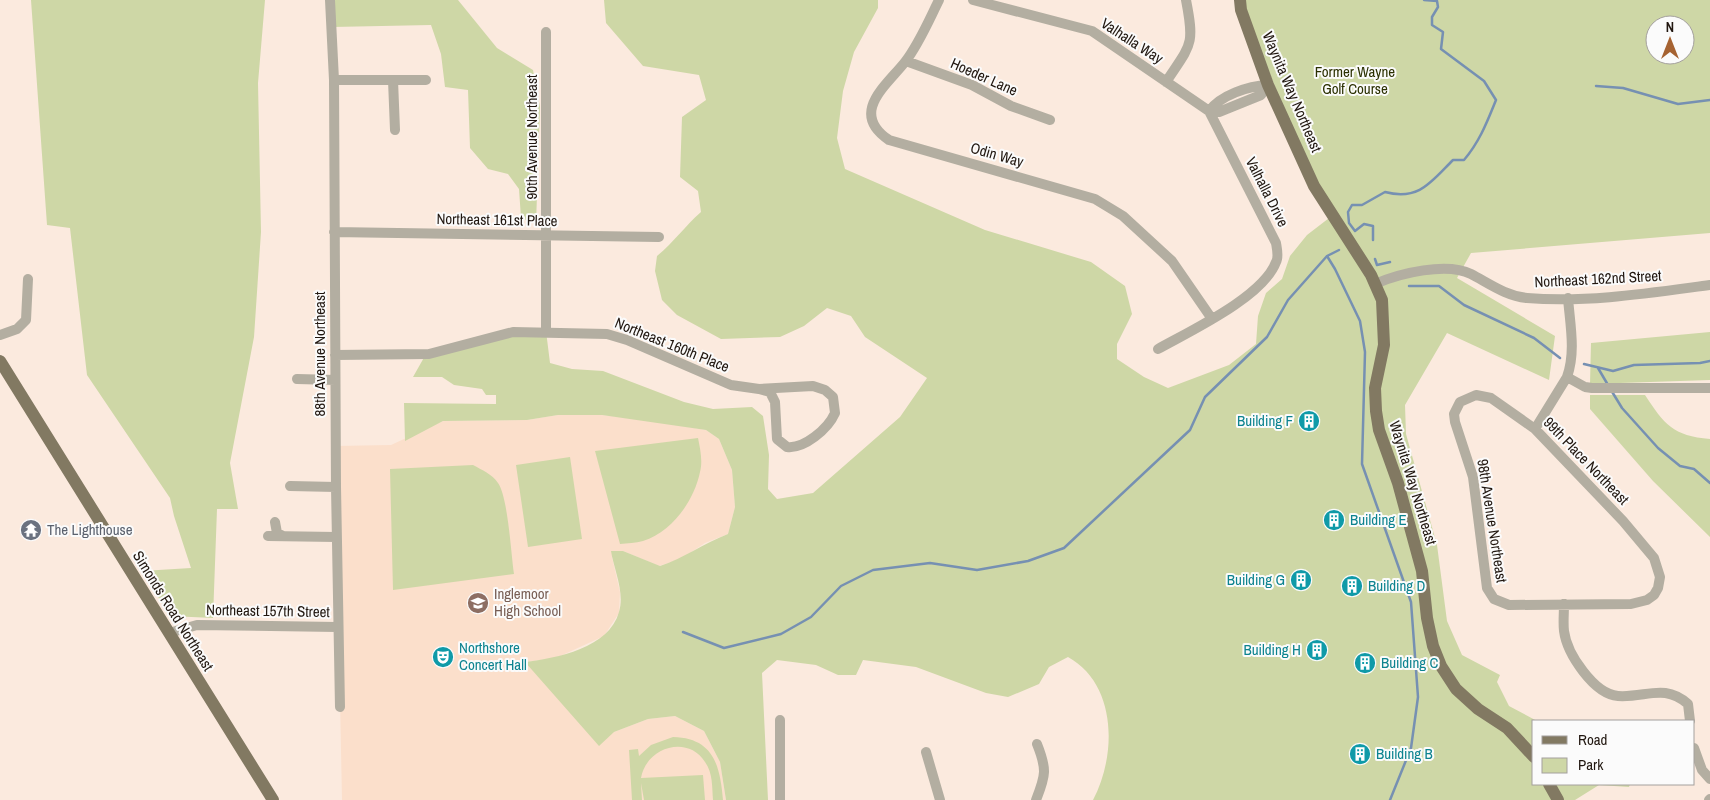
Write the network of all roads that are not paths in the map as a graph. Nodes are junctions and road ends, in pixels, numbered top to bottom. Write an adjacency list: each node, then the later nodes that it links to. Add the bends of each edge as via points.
1 (330, 0): 8 (street, 88th Avenue Northeast)
2 (938, 0): 7 (street, Odin Way)
3 (973, 0): 11 (street, Valhalla Way, via 1092,31)
4 (1186, 0): 11 (street, via 1191,38 1189,47)
5 (1240, 0): 12 (main road, Waynita Way Northeast)
6 (546, 32): 17 (street, 90th Avenue Northeast)
7 (906, 61): 14 (street, Hoeder Lane, via 972,85 1011,106); 23 (street, Odin Way, via 881,88 874,101 871,117 876,132 889,140 1095,199 1131,222 1172,261)
8 (334, 80): 9 (street); 16 (street, 88th Avenue Northeast)
9 (393, 80): 10 (street); 15 (street)
10 (426, 80)
11 (1166, 82): 13 (street, Valhalla Way)
12 (1268, 85): 13 (street, via 1254,86 1215,102); 20 (main road, Waynita Way Northeast, via 1314,186)
13 (1209, 111): 23 (street, Valhalla Drive, via 1276,243 1278,260 1262,284)
14 (1050, 120)
15 (394, 130)
16 (334, 232): 17 (street, Northeast 161st Place); 27 (street, 88th Avenue Northeast)
17 (547, 236): 18 (street, Northeast 161st Place); 24 (street, 90th Avenue Northeast)
18 (659, 237)
19 (28, 279): 25 (street, via 26,320 17,329)
20 (1375, 284): 22 (street, Northeast 162nd Street, via 1404,274 1450,268 1519,297); 51 (main road, Waynita Way Northeast, via 1382,300 1384,323 1384,345 1375,388 1379,430 1398,483 1422,571 1433,646 1456,689 1478,709 1507,728)
21 (1710, 285): 22 (street, Northeast 162nd Street)
22 (1568, 298): 29 (street, via 1572,357)
23 (1212, 319): 26 (street, Valhalla Drive)
24 (546, 332): 27 (street, Northeast 160th Place, via 513,332 429,354); 33 (street, Northeast 160th Place, via 607,334 731,385)
25 (0, 335)
26 (1158, 350)
27 (335, 355): 31 (street, 88th Avenue Northeast)
28 (0, 361): 44 (main road, Simonds Road Northeast)
29 (1568, 377): 32 (street, via 1592,388); 35 (street)
30 (297, 379): 31 (street)
31 (335, 380): 37 (street, 88th Avenue Northeast)
32 (1710, 388)
33 (759, 389): 33 (street, Northeast 160th Place, via 770,392 774,399 777,439 787,447 802,446 829,423 835,413 832,397 820,387)
34 (1471, 396): 35 (street, 99th Place Northeast, via 1491,398); 42 (street, 98th Avenue Northeast, via 1460,402 1454,422 1473,477 1487,588 1494,599 1509,605)
35 (1535, 429): 42 (street, 99th Place Northeast, via 1623,521 1654,558 1659,572 1660,583 1654,596 1639,604)
36 (290, 486): 37 (street)
37 (336, 487): 41 (street, 88th Avenue Northeast)
38 (275, 522): 40 (street, via 277,533)
39 (268, 536): 40 (street)
40 (283, 536): 41 (street)
41 (336, 537): 43 (street, 88th Avenue Northeast)
42 (1564, 604): 47 (street, via 1566,640 1592,682 1617,696 1664,692 1677,695 1688,704)
43 (337, 627): 44 (street, Northeast 157th Street, via 197,625); 45 (street, 88th Avenue Northeast)
44 (169, 633): 54 (main road, Simonds Road Northeast)
45 (340, 707)
46 (780, 720): 55 (street)
47 (1690, 720)
48 (1037, 744): 57 (street, via 1045,765)
49 (1695, 751): 52 (street, via 1702,770)
50 (926, 752): 56 (street)
51 (1532, 754)
52 (1710, 779)
53 (1550, 785): 58 (main road)
54 (273, 800)
55 (780, 800)
56 (940, 800)
57 (1036, 800)
58 (1558, 800)

